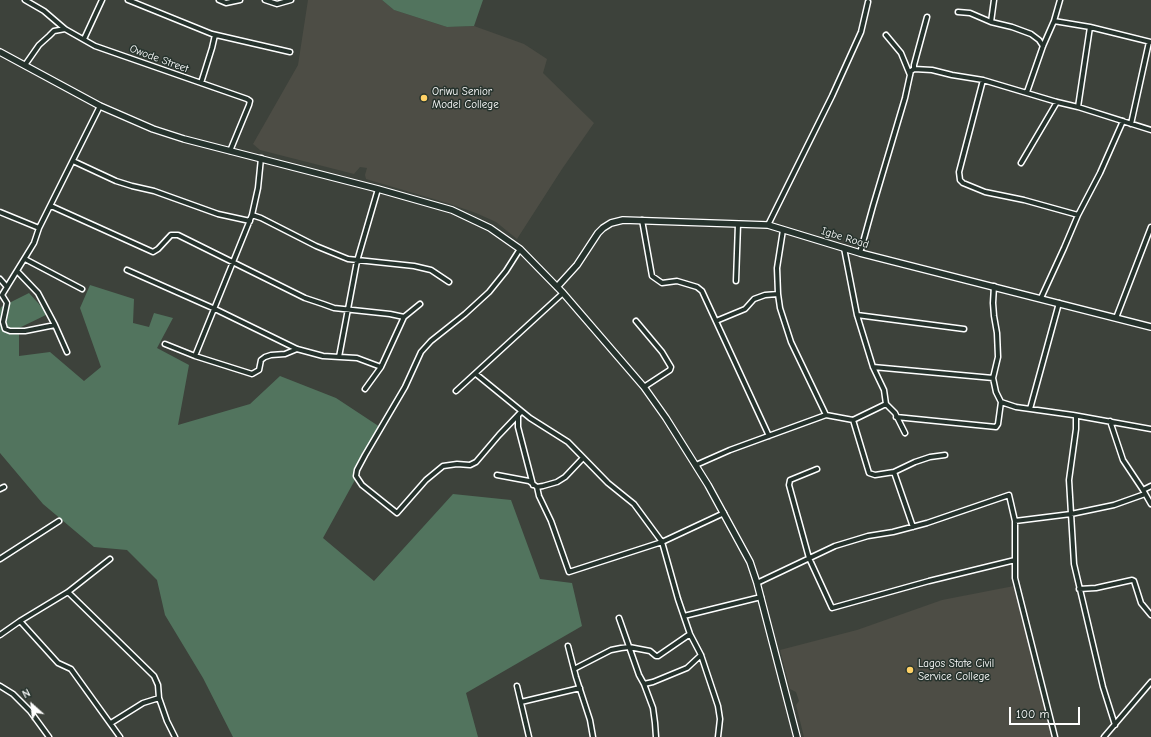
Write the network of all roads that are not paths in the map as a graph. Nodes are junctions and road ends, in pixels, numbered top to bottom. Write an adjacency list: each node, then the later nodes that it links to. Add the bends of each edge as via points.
1 (26, 0): 16 (street, Owode Street)
2 (102, 0): 19 (street)
3 (128, 0): 17 (street)
4 (219, 0): 5 (street, via 226,3)
5 (240, 0)
6 (265, 0): 7 (street, via 277,4)
7 (291, 0)
8 (994, 0): 14 (street)
9 (1060, 0): 13 (street)
10 (868, 2): 48 (street, via 860,32 832,96)
11 (958, 12): 14 (street, via 970,13)
12 (927, 17): 25 (street)
13 (1054, 20): 15 (street); 21 (street)
14 (991, 22): 21 (street, via 1031,34)
15 (1090, 27): 20 (street); 32 (street)
16 (65, 29): 19 (street, Owode Street); 24 (street, via 54,31 39,45)
17 (215, 35): 23 (street); 28 (street)
18 (886, 35): 26 (street, via 900,53)
19 (84, 39): 28 (street, Owode Street, via 95,46)
20 (1150, 42): 34 (street)
21 (1043, 46): 29 (street)
22 (0, 52): 24 (main road)
23 (290, 52)
24 (25, 65): 31 (main road)
25 (914, 69): 26 (street); 27 (street)
26 (910, 75): 54 (street)
27 (983, 80): 29 (street); 44 (street, via 959,172 960,180 985,192)
28 (201, 83): 36 (street, Owode Street, via 250,101)
29 (1027, 92): 30 (street)
30 (1057, 102): 32 (street); 39 (street)
31 (100, 106): 36 (main road, via 153,129); 38 (street)
32 (1078, 107): 33 (street)
33 (1123, 122): 34 (street); 44 (street)
34 (1132, 124): 35 (street)
35 (1151, 130)
36 (230, 151): 37 (main road)
37 (261, 158): 40 (main road); 43 (street)
38 (73, 161): 41 (street); 46 (street, via 116,181 154,191 218,214)
39 (1021, 163)
40 (378, 188): 52 (main road, via 469,217); 57 (street)
41 (51, 206): 50 (street); 56 (street, via 153,252 174,234)
42 (0, 212): 50 (street)
43 (252, 215): 46 (street); 57 (street, via 316,246)
44 (1078, 215): 69 (street)
45 (642, 220): 47 (main road, Igbe Road); 65 (main road, Igbe Road, via 623,220 603,228 577,265); 78 (street, via 652,276 662,283 677,281 697,287)
46 (250, 221): 56 (street)
47 (738, 224): 48 (main road, Igbe Road); 61 (street)
48 (768, 225): 51 (main road, Igbe Road)
49 (1151, 227): 76 (street)
50 (39, 228): 55 (street)
51 (783, 230): 53 (main road, Igbe Road); 68 (street, via 777,268)
52 (520, 248): 65 (main road); 98 (street, via 489,292 421,352 405,387 365,455 356,476 362,485 397,513 426,480 443,466 474,464)
53 (844, 248): 54 (main road, Igbe Road); 74 (street)
54 (860, 254): 64 (main road, Igbe Road)
55 (25, 259): 59 (street); 66 (street)
56 (232, 261): 72 (street); 73 (street, via 314,301)
57 (356, 261): 62 (street, via 431,270); 73 (street)
58 (127, 270): 72 (street)
59 (17, 271): 63 (street); 79 (street, via 38,293)
60 (0, 279): 63 (street)
61 (736, 280)
62 (449, 282)
63 (7, 286): 81 (street, via 2,295 7,303)
64 (994, 286): 69 (main road, Igbe Road); 91 (street, via 998,357)
65 (557, 287): 67 (main road)
66 (82, 290)
67 (563, 293): 90 (street); 92 (main road)
68 (778, 294): 78 (street, via 754,299 745,309); 99 (street, via 791,342)
69 (1041, 298): 70 (main road, Igbe Road)
70 (1059, 303): 76 (main road, Igbe Road); 97 (street)
71 (420, 304): 75 (street)
72 (215, 309): 84 (street); 86 (street)
73 (348, 310): 75 (street); 87 (street)
74 (857, 315): 82 (street); 89 (street)
75 (404, 317): 88 (street)
76 (1116, 318): 80 (main road, Igbe Road)
77 (636, 321): 92 (street, via 671,367)
78 (716, 321): 106 (street)
79 (55, 325): 81 (street, via 15,331); 85 (street)
80 (1151, 327)
81 (2, 328)
82 (964, 329)
83 (166, 344): 86 (street)
84 (297, 349): 86 (street, via 265,357 261,360 259,370 252,374); 87 (street)
85 (67, 352)
86 (195, 356)
87 (338, 357): 88 (street, via 357,358)
88 (381, 367): 93 (street)
89 (873, 367): 91 (street); 96 (street, via 884,390)
90 (476, 374): 94 (street); 98 (street)
91 (993, 378): 95 (street)
92 (644, 387): 109 (main road)
93 (366, 389)
94 (456, 391)
95 (1001, 402): 97 (street); 100 (street, via 996,427)
96 (886, 404): 100 (street); 102 (street)
97 (1030, 409): 101 (street)
98 (519, 414): 108 (street, via 568,442); 113 (street, via 518,427)
99 (826, 415): 102 (street); 106 (street)
100 (896, 416): 105 (street)
101 (1076, 416): 103 (street); 118 (street, via 1069,480)
102 (853, 420): 111 (street, via 869,473 875,475)
103 (1110, 421): 104 (street); 115 (street, via 1123,460)
104 (1151, 429)
105 (905, 433)
106 (769, 436): 109 (street)
107 (944, 455): 111 (street, via 922,459)
108 (583, 458): 113 (street, via 557,482); 122 (street, via 608,484 634,504)
109 (696, 465): 117 (main road)
110 (817, 469): 123 (street, via 789,482)
111 (894, 472): 121 (street)
112 (497, 475): 113 (street, via 529,481)
113 (535, 486): 122 (street, via 551,521 569,572)
114 (1151, 486): 115 (street)
115 (1144, 492): 116 (street); 118 (street, via 1114,505)
116 (1151, 504)
117 (724, 513): 122 (street); 127 (main road, via 750,562)
118 (1071, 514): 120 (street); 128 (street, via 1074,564)
119 (59, 521): 124 (street)
120 (1015, 521): 121 (street, via 1010,497 1006,495); 126 (street)
121 (913, 527): 123 (street, via 868,536 835,546)
122 (662, 542): 132 (street)
123 (809, 558): 126 (street, via 832,608); 127 (street)
124 (0, 559)
125 (110, 559): 129 (street)
126 (1015, 560): 158 (street, via 1019,597)
127 (757, 583): 130 (main road)
128 (1080, 589): 131 (street, via 1132,580 1141,602); 149 (street)
129 (68, 592): 134 (street); 146 (street, via 154,676 158,684)
130 (761, 597): 132 (street); 157 (main road)
131 (1151, 615)
132 (684, 616): 135 (street)
133 (619, 618): 138 (street)
134 (20, 621): 136 (street); 148 (street, via 58,663 71,669)
135 (690, 634): 138 (street, via 658,656 650,651); 139 (street)
136 (0, 635)
137 (568, 646): 140 (street)
138 (629, 647): 140 (street, via 611,650); 142 (street)
139 (701, 654): 142 (street, via 687,668); 156 (street, via 718,706)
140 (574, 669): 145 (street)
141 (1151, 682): 149 (street)
142 (644, 684): 155 (street, via 653,708)
143 (0, 686): 150 (street, via 13,694 30,711)
144 (517, 686): 147 (street)
145 (580, 688): 147 (street); 154 (street)
146 (159, 698): 148 (street, via 143,703); 152 (street)
147 (521, 702): 153 (street)
148 (111, 723): 151 (street)
149 (1114, 725): 159 (street)
150 (49, 737)
151 (120, 737)
152 (175, 737)
153 (529, 737)
154 (593, 737)
155 (656, 737)
156 (718, 737)
157 (797, 737)
158 (1055, 737)
159 (1104, 737)

